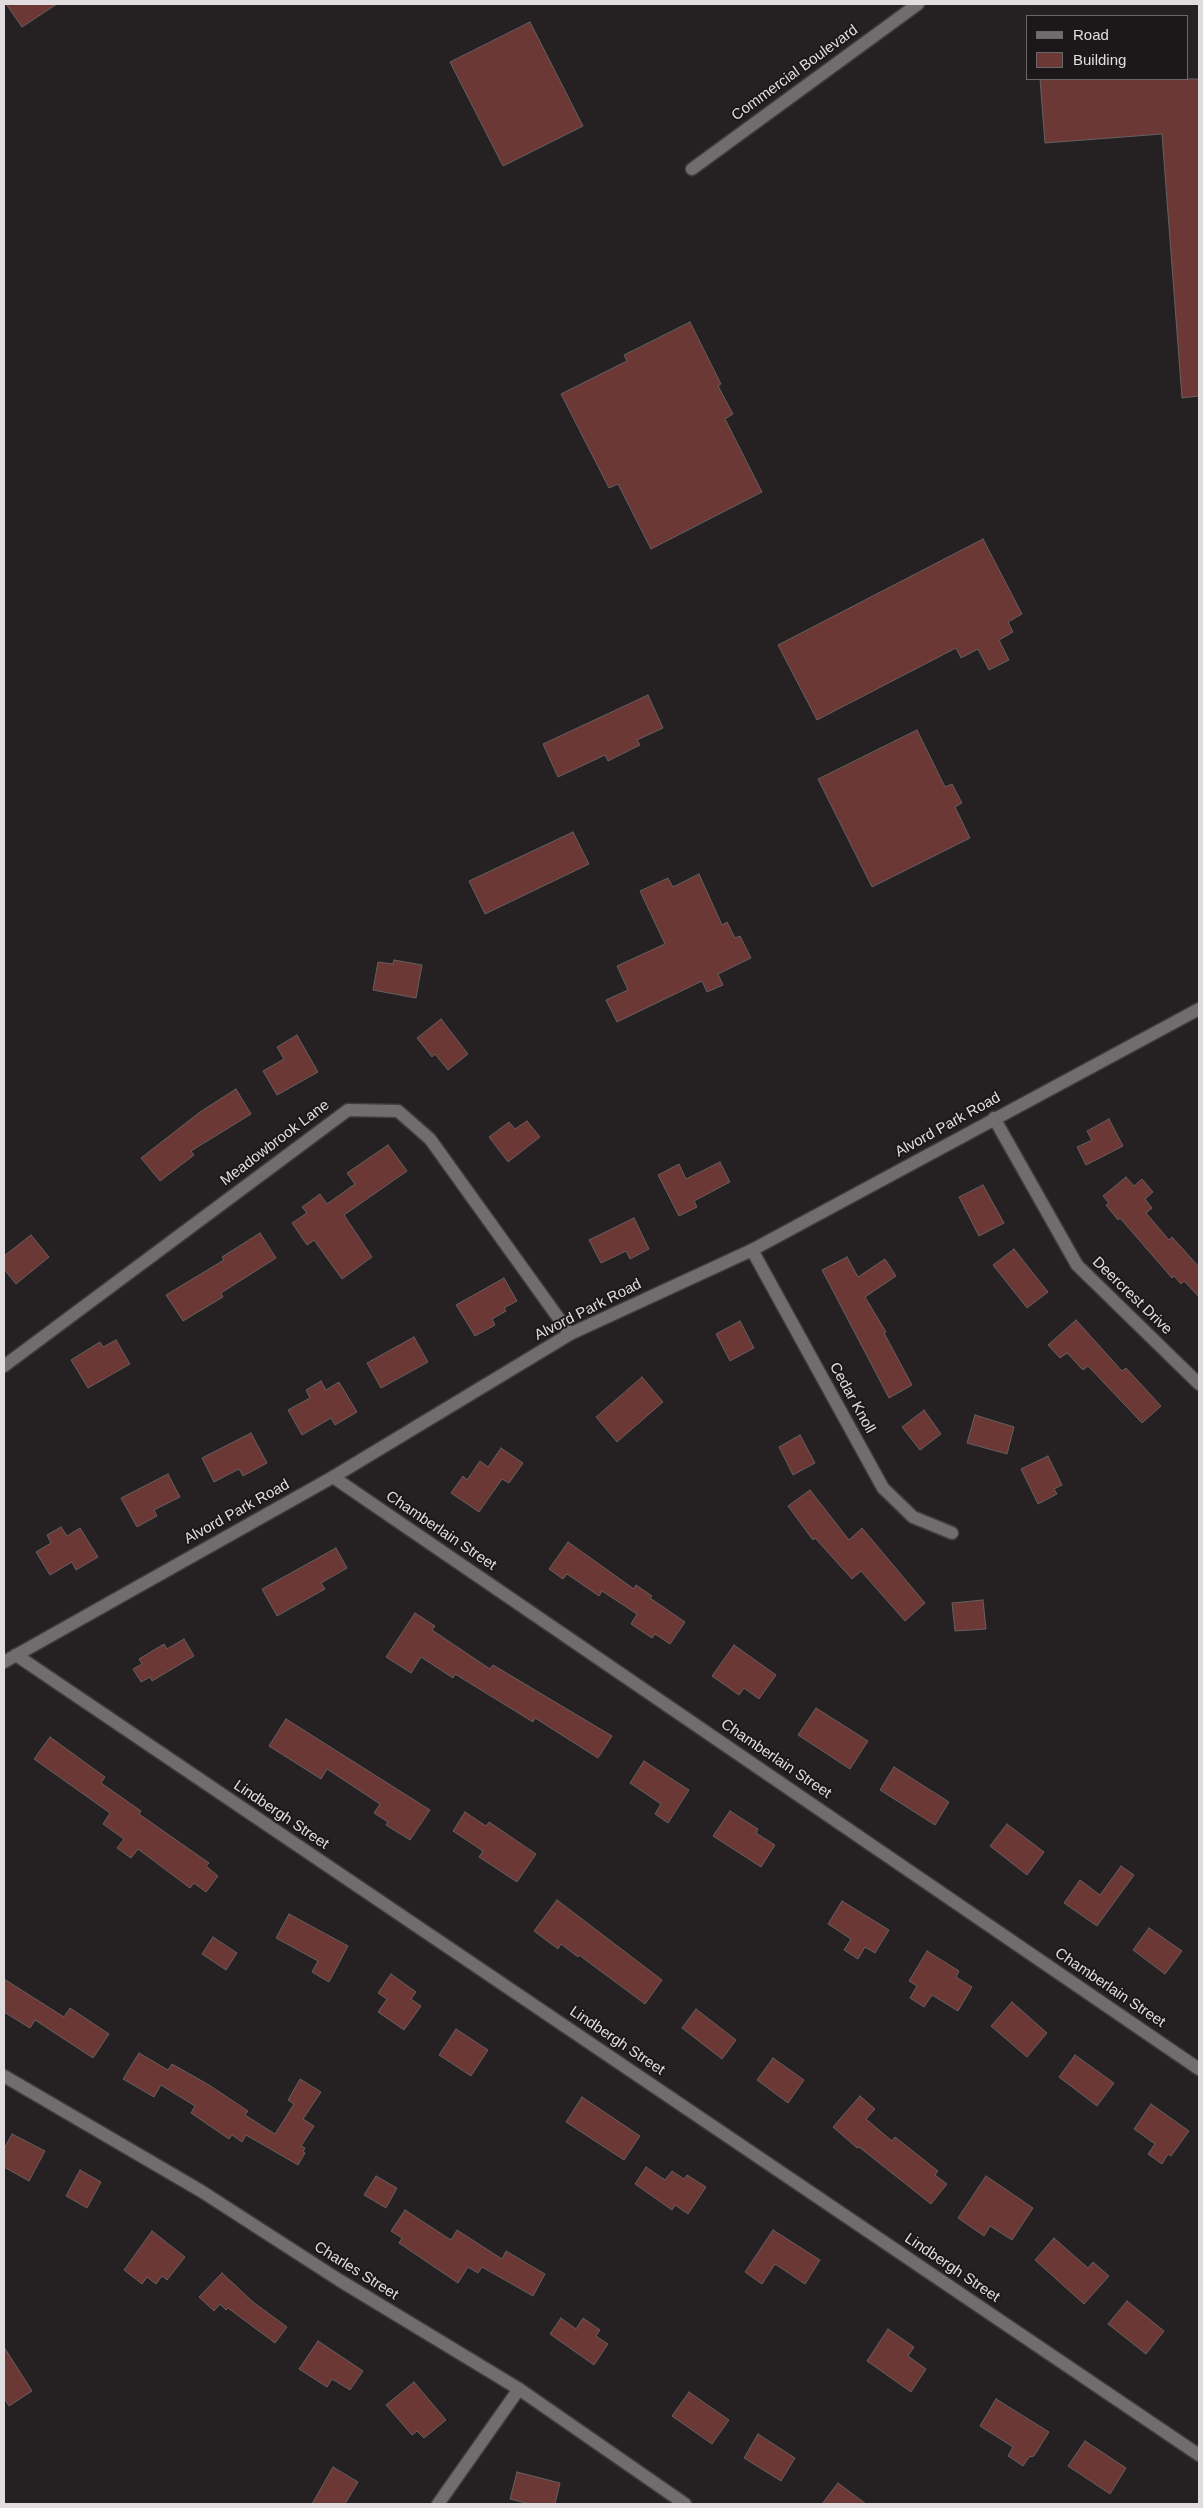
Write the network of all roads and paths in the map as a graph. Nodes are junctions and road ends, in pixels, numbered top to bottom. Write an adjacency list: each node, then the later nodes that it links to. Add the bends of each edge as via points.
1 (918, 4): 2 (street, Commercial Boulevard)
2 (692, 170)
3 (1199, 1009): 4 (street, Alvord Park Road)
4 (994, 1118): 5 (street, Alvord Park Road); 8 (street, Deercrest Drive, via 1076,1265)
5 (752, 1250): 6 (street, Alvord Park Road); 10 (street, Cedar Knoll, via 883,1488 913,1517)
6 (570, 1334): 7 (street, Meadowbrook Lane, via 430,1139 398,1111 348,1110); 9 (street, Alvord Park Road)
7 (4, 1366)
8 (1199, 1384)
9 (333, 1477): 11 (street, Alvord Park Road); 13 (street, Chamberlain Street)
10 (952, 1533)
11 (16, 1655): 12 (street, Alvord Park Road); 16 (street, Lindbergh Street)
12 (4, 1662)
13 (1199, 2069)
14 (4, 2076): 15 (street, Charles Street, via 201,2191 339,2280)
15 (519, 2389): 17 (street); 18 (street, Charles Street)
16 (1199, 2455)
17 (438, 2504)
18 (685, 2504)

